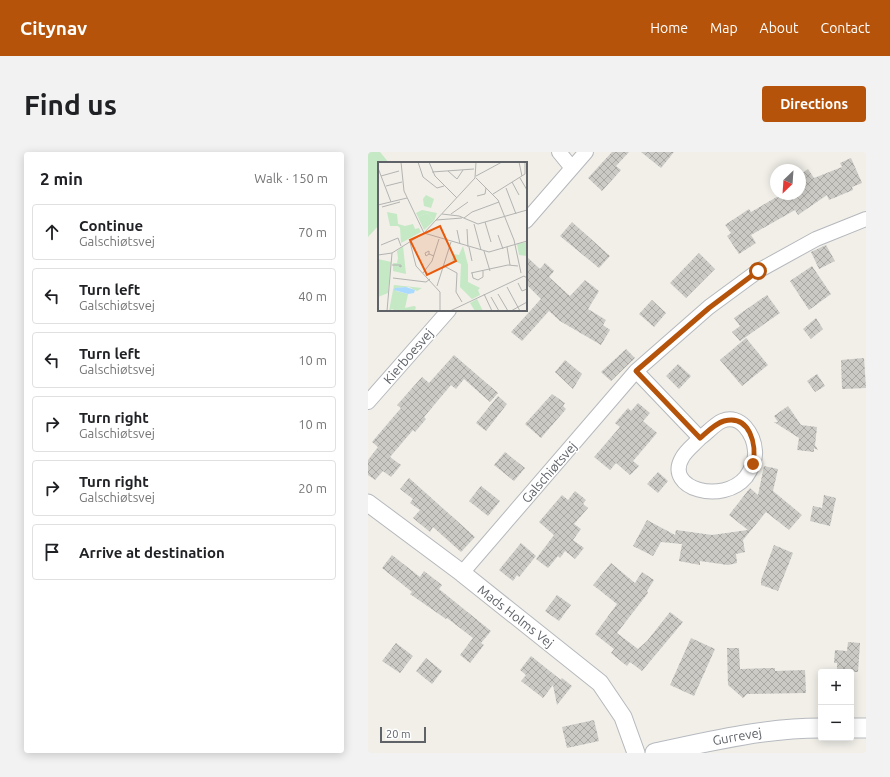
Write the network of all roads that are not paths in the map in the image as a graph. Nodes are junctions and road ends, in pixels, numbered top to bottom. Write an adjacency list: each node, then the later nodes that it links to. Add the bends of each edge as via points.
1 (559, 152): 3 (street)
2 (586, 152): 3 (street)
3 (572, 168): 5 (street)
4 (866, 219): 7 (street, Galschiøtsvej, via 816,239 758,271 709,308)
5 (527, 220)
6 (447, 311): 8 (street, Kierboesvej)
7 (636, 371): 9 (street); 11 (street, Galschiøtsvej)
8 (368, 402)
9 (700, 438): 9 (street, via 681,458 679,469 682,480 692,488 720,492 734,487 746,477 756,452 752,436 744,425 734,419 722,421)
10 (368, 503): 11 (street, Mads Holms Vej)
11 (462, 573): 15 (street, Mads Holms Vej, via 600,683 623,717)
12 (818, 728): 16 (main road, Gurrevej, via 791,728 726,737)
13 (854, 728): 14 (main road)
14 (866, 728)
15 (636, 753)
16 (655, 753)

